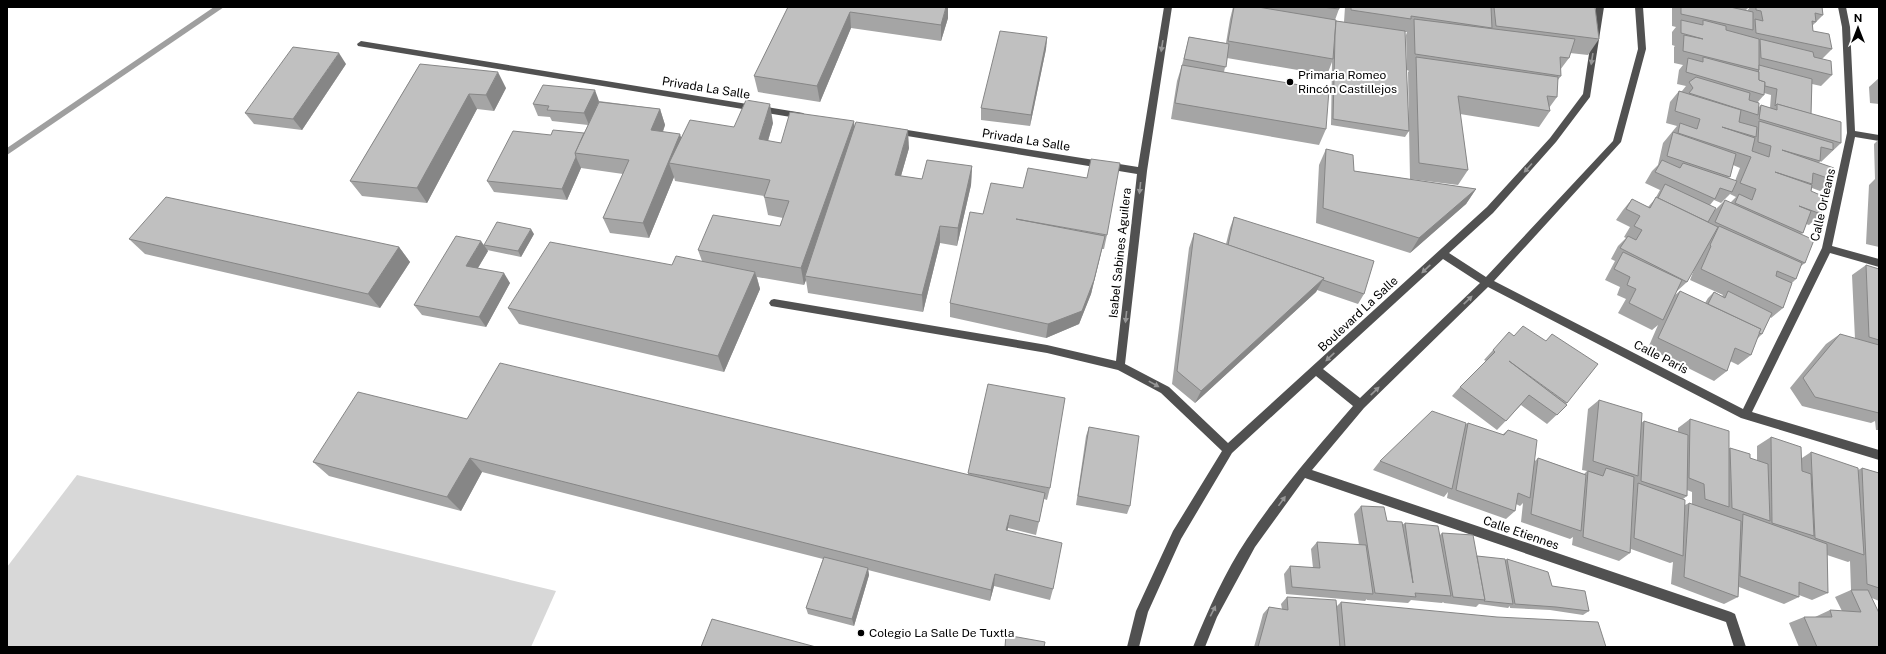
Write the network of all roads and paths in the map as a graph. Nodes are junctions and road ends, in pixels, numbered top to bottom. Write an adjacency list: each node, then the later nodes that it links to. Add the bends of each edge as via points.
1 (1168, 7): 10 (street, Isabel Sabines Aguilera, one-way to 10)
2 (1600, 7): 12 (street, Boulevard La Salle, one-way to 12, via 1587,95 1552,140 1490,210)
3 (1639, 7): 14 (street, via 1642,49 1617,142)
4 (1842, 7): 8 (street, Calle Orleans, via 1846,27)
5 (361, 44): 6 (street, Privada La Salle)
6 (811, 118)
7 (890, 130): 10 (street, Privada La Salle)
8 (1851, 133): 9 (street); 11 (street, Calle Orleans)
9 (1879, 138)
10 (1142, 171): 16 (street, Isabel Sabines Aguilera, one-way to 16)
11 (1827, 248): 13 (street); 19 (street, Calle Orleans)
12 (1442, 254): 14 (street, Calle París); 17 (street, Boulevard La Salle, one-way to 17)
13 (1879, 263)
14 (1487, 282): 18 (street, one-way to 14); 19 (street, Calle París)
15 (774, 303): 16 (street, via 1047,348)
16 (1120, 366): 20 (street, one-way to 20, via 1165,390)
17 (1317, 370): 18 (street); 20 (street, Boulevard La Salle)
18 (1360, 405): 22 (street)
19 (1745, 415): 21 (street, Calle París)
20 (1228, 450): 23 (street, Boulevard La Salle, via 1177,535 1142,611)
21 (1879, 455)
22 (1303, 472): 24 (street, one-way to 22, via 1212,614 1251,543); 25 (street, Calle Etiennes, via 1731,618)
23 (1133, 647)
24 (1199, 647)
25 (1740, 647)

